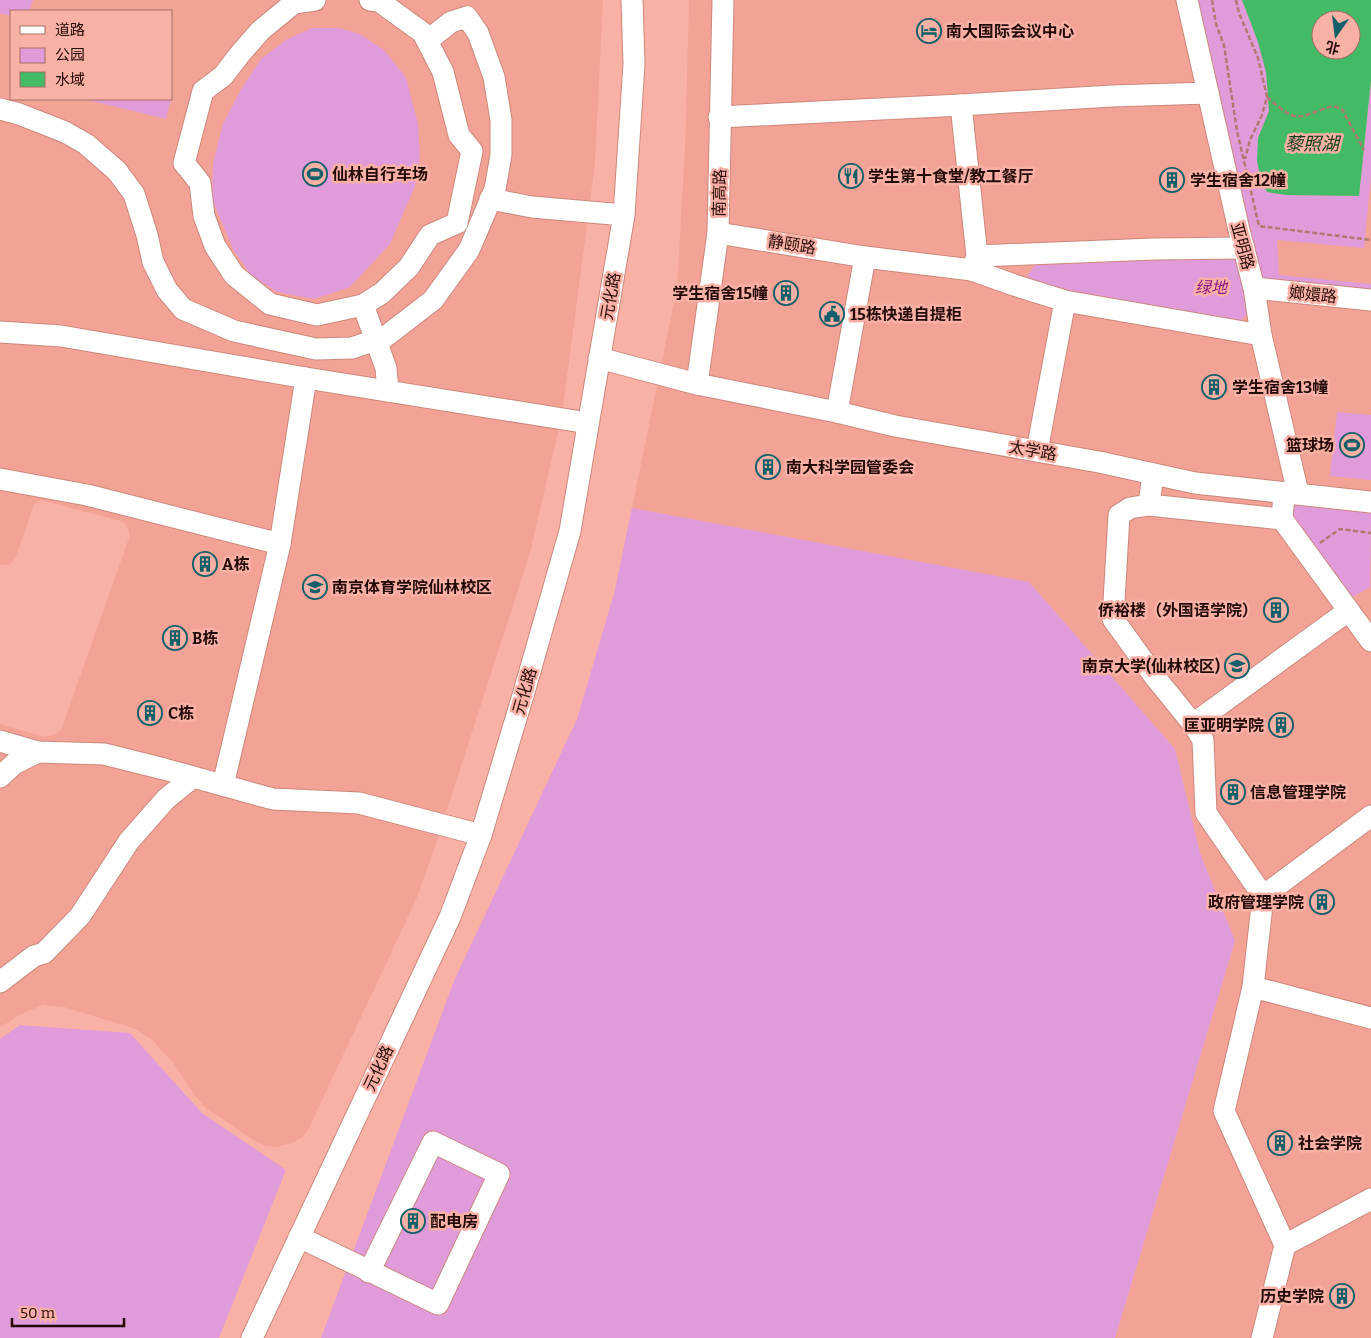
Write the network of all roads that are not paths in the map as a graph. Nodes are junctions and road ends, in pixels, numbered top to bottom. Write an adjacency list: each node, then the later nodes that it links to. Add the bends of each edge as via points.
1 (370, 0): 6 (street, via 379,1 423,33)
2 (632, 0): 12 (street, 元化路, via 634,64)
3 (723, 0): 10 (street, 南高路)
4 (1187, 0): 7 (street, 亚明路)
5 (300, 1): 20 (street, via 260,31 223,76 203,91 184,164 200,183 204,216 215,246 234,275 270,304 317,315)
6 (427, 41): 11 (street, via 451,22 467,17 478,33 494,77 501,120 501,155); 20 (street, via 443,72 459,135 472,151 456,222 430,235 409,267 382,293)
7 (1208, 92): 8 (street); 14 (street, 亚明路)
8 (961, 105): 10 (street); 16 (street)
9 (0, 109): 23 (street, via 65,132 86,144 117,171 134,194 153,262 167,290 183,309 234,331 316,349 352,348)
10 (720, 117): 13 (street, 南高路)
11 (490, 199): 12 (street, via 532,207); 23 (street, via 469,250 433,300 385,337)
12 (624, 215): 24 (street, 元化路)
13 (718, 233): 15 (street, 静颐路); 26 (street, 南高路)
14 (1244, 248): 16 (street, via 1154,249); 17 (street, 亚明路)
15 (866, 257): 16 (street, 静颐路); 28 (street)
16 (975, 263): 19 (street, via 1014,285)
17 (1254, 288): 18 (street, 嫏嬛路); 22 (street, 亚明路)
18 (1371, 300)
19 (1065, 301): 22 (street); 30 (street)
20 (362, 305): 23 (street)
21 (0, 332): 25 (street, via 61,336)
22 (1261, 335): 33 (street, 亚明路)
23 (375, 340): 27 (street, via 386,368)
24 (598, 358): 26 (street, 太学路); 29 (street, 元化路)
25 (306, 378): 27 (street); 37 (street)
26 (697, 384): 28 (street, 太学路)
27 (388, 391): 29 (street)
28 (836, 412): 30 (street, 太学路, via 895,426)
29 (588, 423): 47 (street, 元化路, via 570,531)
30 (1037, 451): 31 (street, 太学路)
31 (1153, 474): 33 (street, 太学路, via 1195,483); 35 (street)
32 (0, 479): 37 (street, via 87,495)
33 (1291, 493): 34 (street, 太学路); 36 (street, 亚明路)
34 (1371, 502)
35 (1150, 505): 36 (street); 40 (street, via 1130,508 1119,515 1113,619)
36 (1282, 519): 38 (street)
37 (280, 544): 45 (street)
38 (1348, 611): 39 (street); 40 (street)
39 (1371, 641)
40 (1193, 724): 48 (street, via 1204,740 1206,813)
41 (0, 741): 42 (street)
42 (38, 752): 43 (street, via 14,764); 44 (street, via 104,754)
43 (0, 777)
44 (193, 777): 45 (street); 49 (street, via 166,799 130,841 80,916 44,953 34,956)
45 (223, 785): 47 (street, via 273,799 359,803)
46 (1371, 816): 48 (street)
47 (481, 835): 53 (street, 元化路, via 450,917)
48 (1263, 896): 50 (street)
49 (0, 982)
50 (1253, 987): 51 (street); 54 (street, via 1224,1112)
51 (1371, 1018)
52 (1371, 1199): 54 (street)
53 (299, 1237): 55 (street); 56 (street, 元化路)
54 (1285, 1246): 57 (street)
55 (369, 1272): 55 (street, via 438,1304 499,1174 433,1142)
56 (252, 1338)
57 (1262, 1338)

